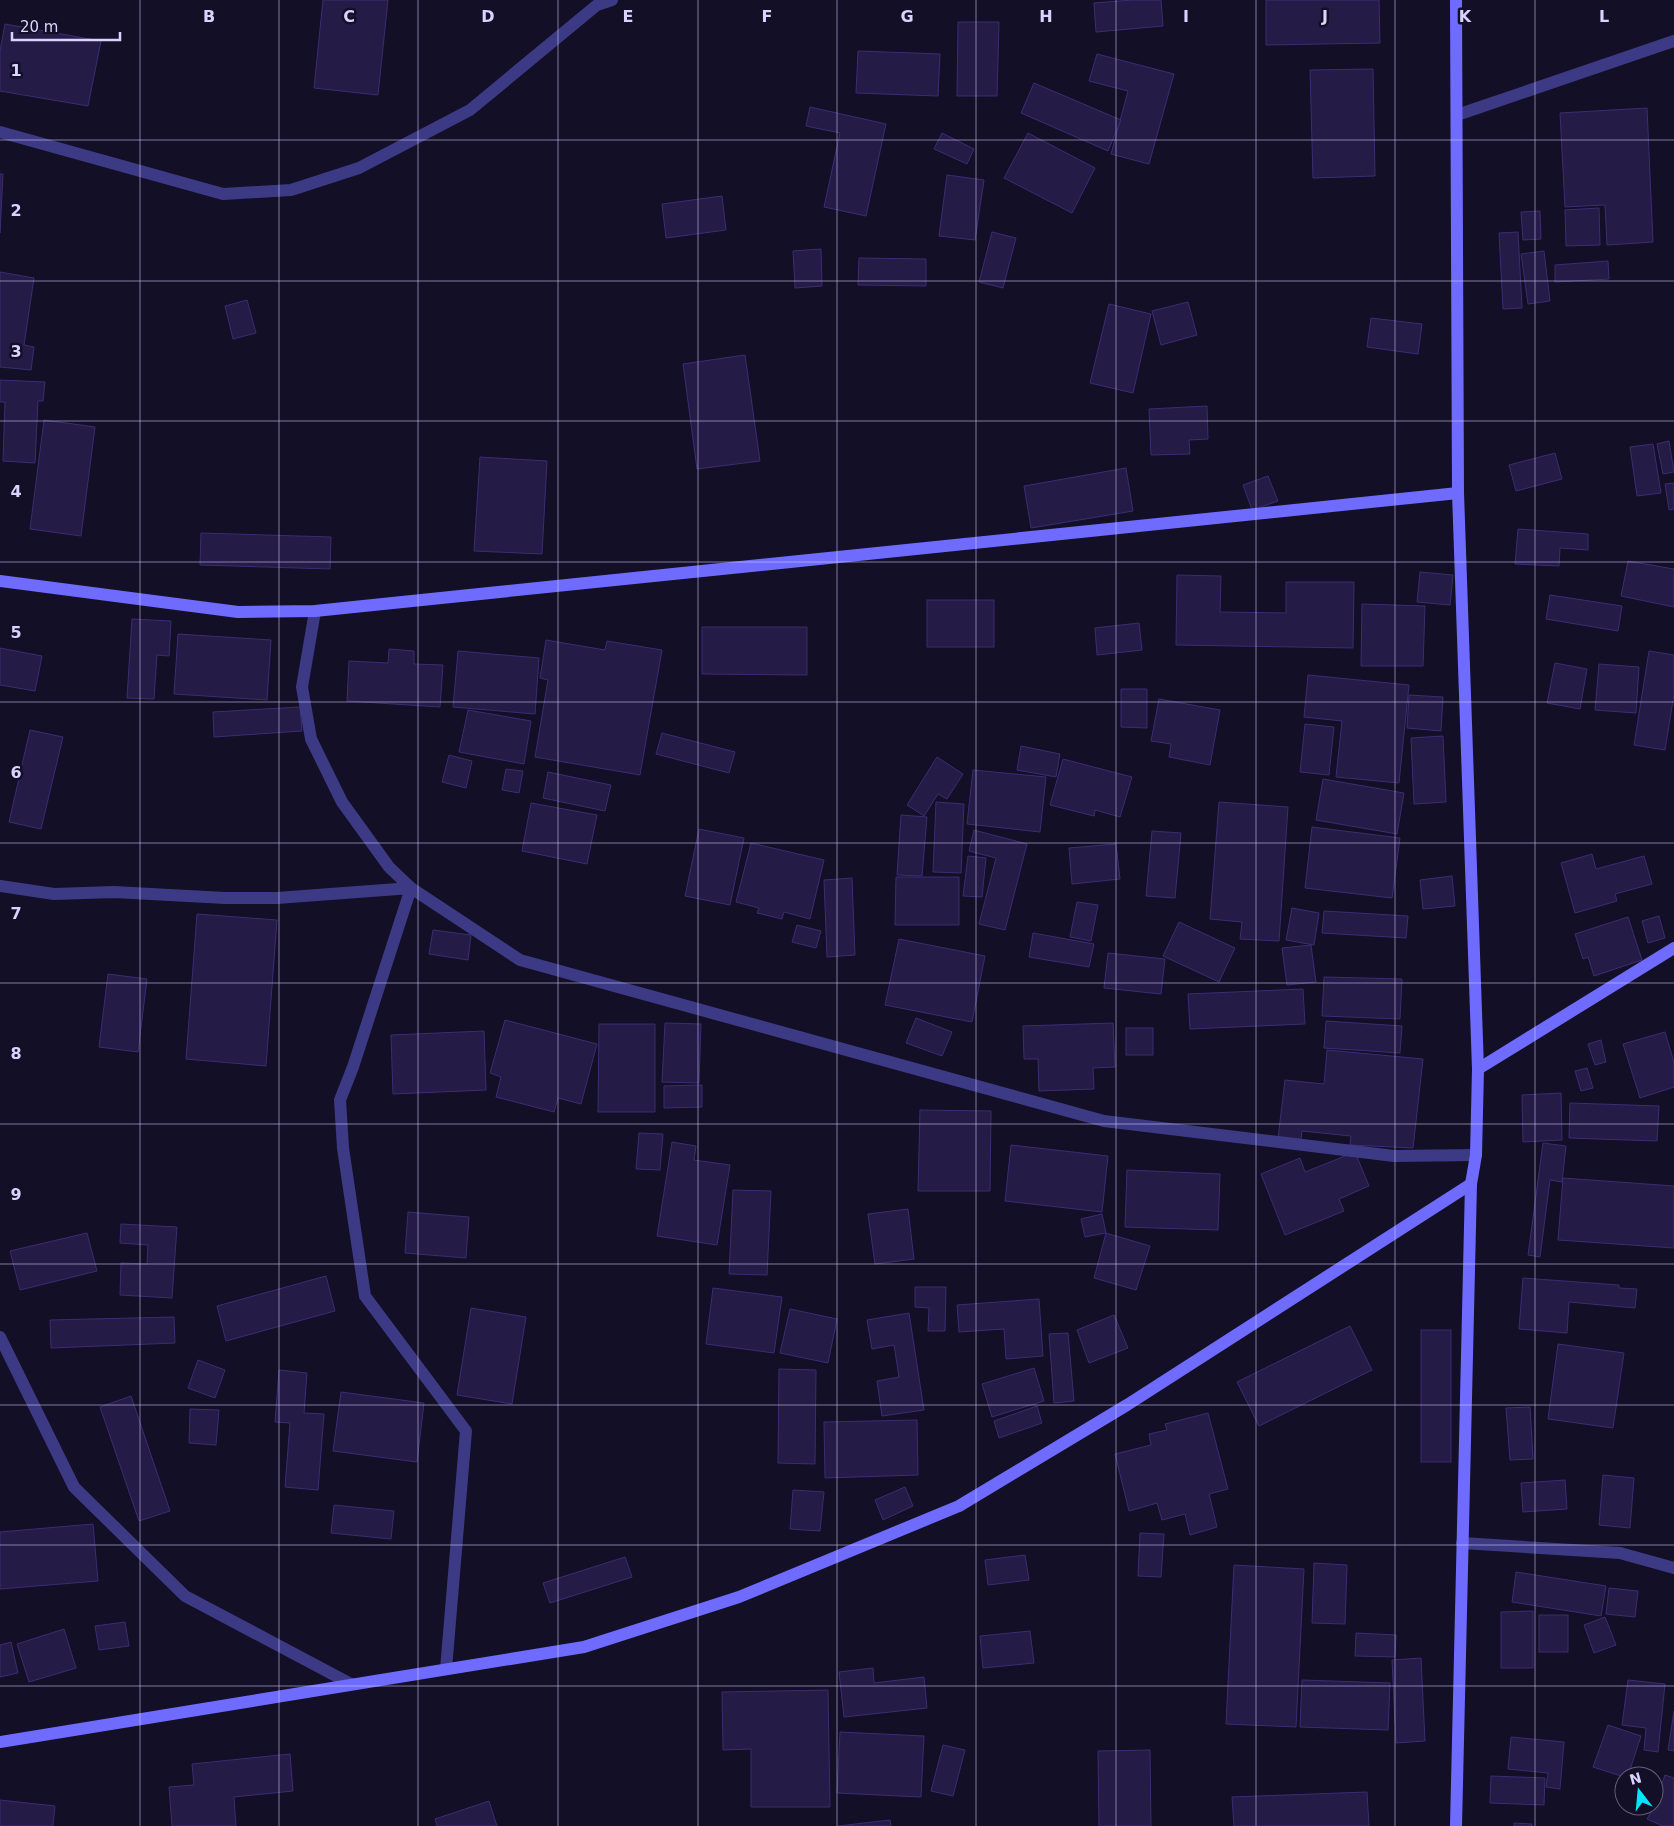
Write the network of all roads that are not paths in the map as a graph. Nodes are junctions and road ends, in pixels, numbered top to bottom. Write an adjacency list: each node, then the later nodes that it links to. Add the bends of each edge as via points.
1 (612, 0): 5 (street, via 598,5 470,110 359,168 291,190 223,194)
2 (1456, 0): 4 (street)
3 (1674, 41): 4 (street)
4 (1457, 115): 6 (street)
5 (0, 132)
6 (1458, 493): 8 (street); 12 (street)
7 (0, 581): 8 (street, via 238,612)
8 (315, 611): 10 (street, via 302,687 311,739 342,802 389,867)
9 (0, 886): 10 (street, via 54,894 114,892 225,898)
10 (411, 888): 13 (street, via 520,960 1104,1121 1394,1156); 18 (street, via 340,1100 343,1148 365,1296 466,1431)
11 (1674, 948): 12 (street)
12 (1478, 1069): 13 (street)
13 (1476, 1155): 14 (street)
14 (1471, 1184): 16 (street); 18 (street, via 1127,1405 959,1506 739,1597 584,1647)
15 (0, 1337): 19 (street, via 74,1487 185,1596)
16 (1462, 1543): 17 (street, via 1620,1553); 21 (street)
17 (1674, 1568)
18 (446, 1669): 19 (street)
19 (352, 1684): 20 (street)
20 (0, 1742)
21 (1456, 1826)

